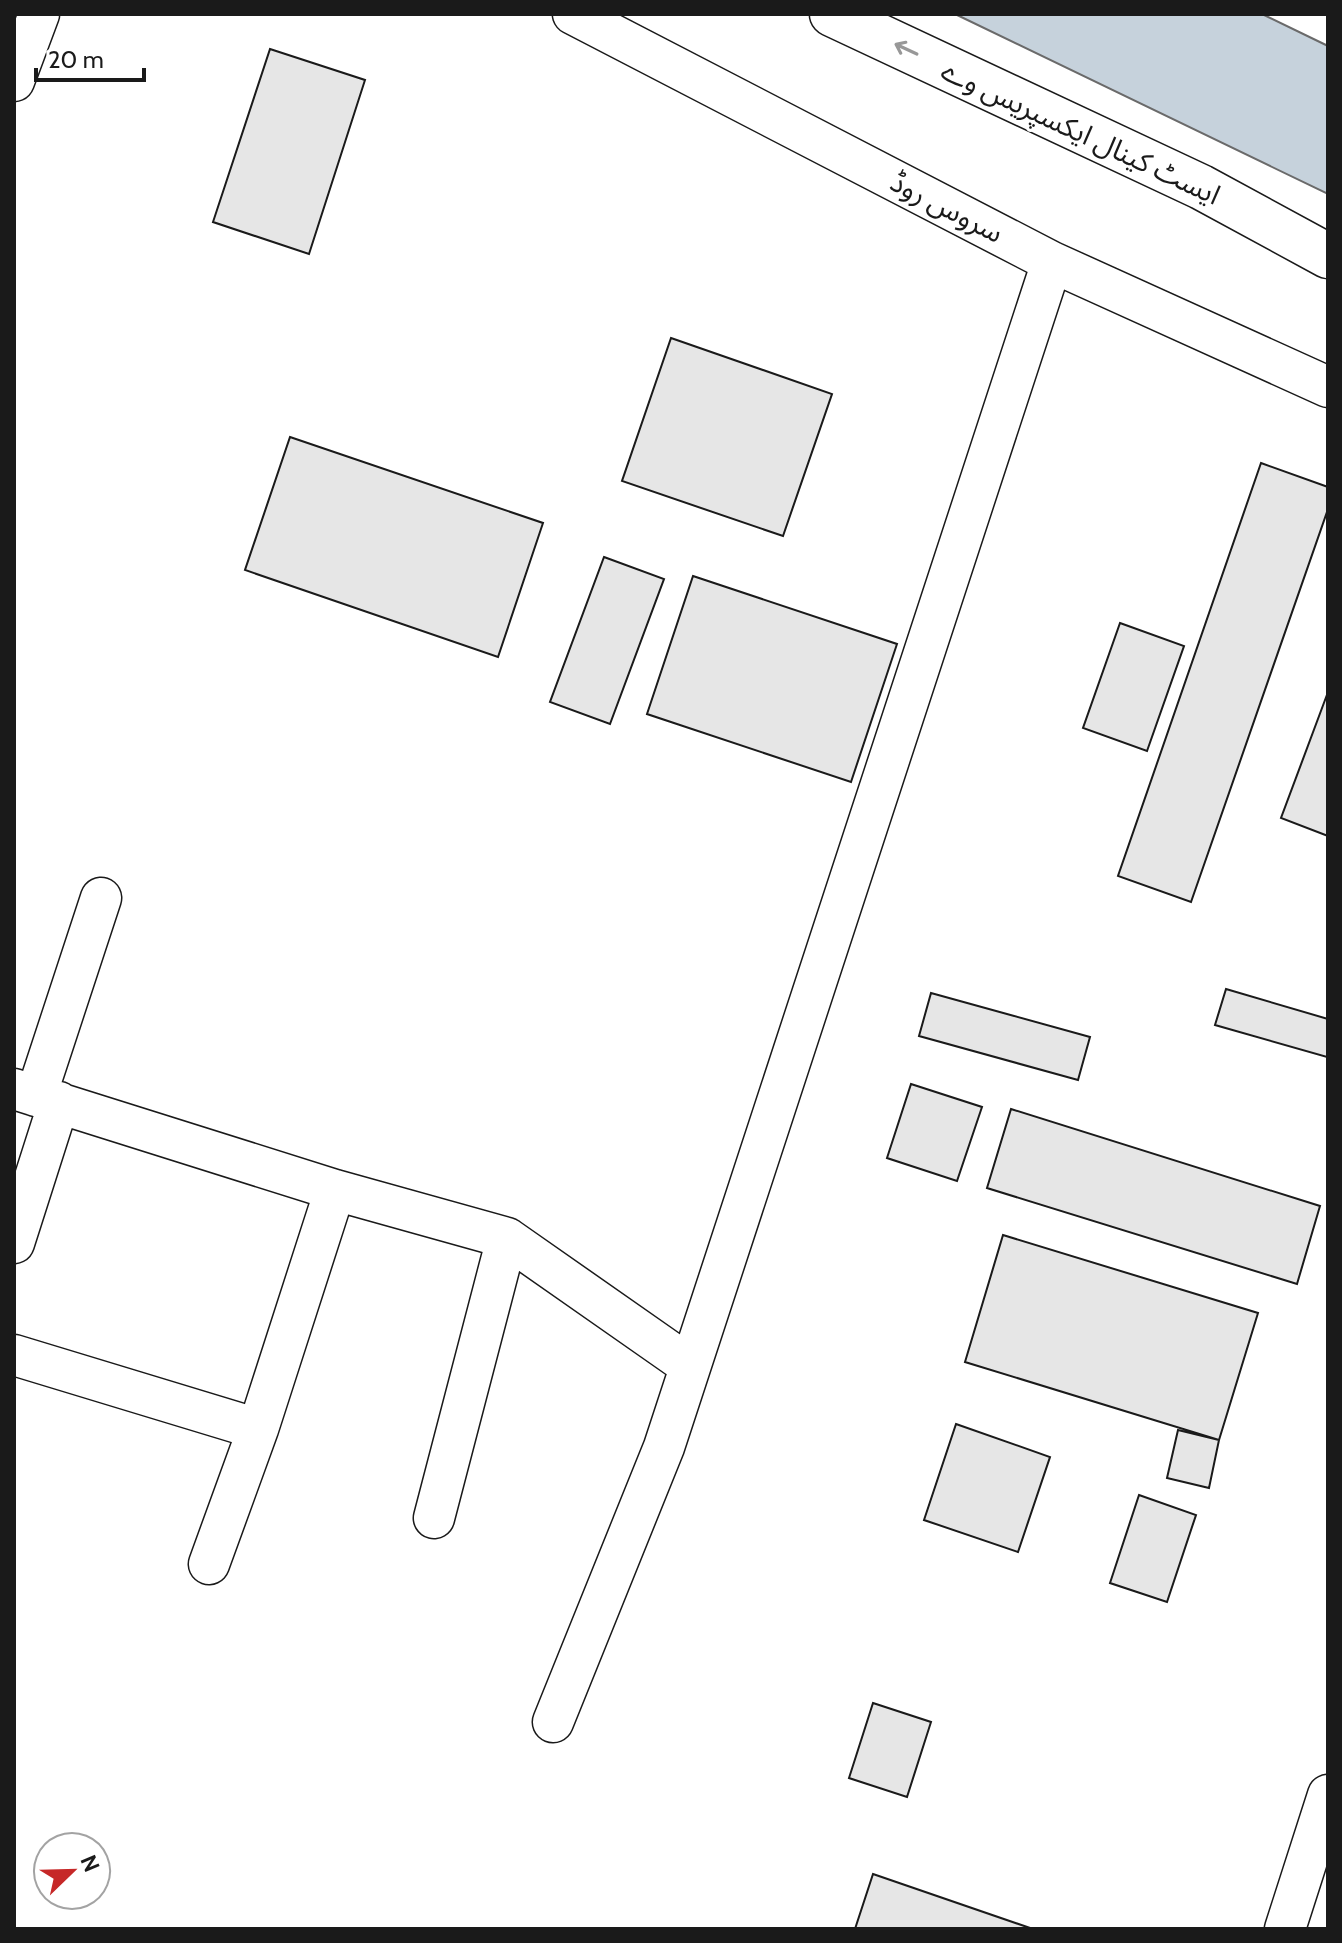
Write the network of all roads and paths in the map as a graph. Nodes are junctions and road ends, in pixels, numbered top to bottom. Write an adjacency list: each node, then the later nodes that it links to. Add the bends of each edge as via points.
1 (39, 14): 4 (street)
2 (573, 14): 8 (street, سروس روڈ)
3 (832, 14): 5 (main road, ایسٹ کینال ایکسپریس وے, one-way to 3)
4 (14, 81)
5 (1201, 187): 6 (main road); 7 (main road, ایسٹ کینال ایکسپریس وے)
6 (1328, 245)
7 (1328, 256)
8 (1052, 262): 9 (street, سروس روڈ); 16 (street)
9 (1328, 387)
10 (101, 898): 11 (street)
11 (36, 1096): 12 (street); 14 (street)
12 (335, 1190): 13 (street); 17 (street)
13 (507, 1238): 16 (street); 18 (street)
14 (14, 1243)
15 (14, 1355): 17 (street)
16 (690, 1366): 20 (street, via 664,1447)
17 (258, 1429): 19 (street)
18 (434, 1518)
19 (209, 1564)
20 (553, 1722)
21 (1326, 1808): 22 (street)
22 (1285, 1929)

